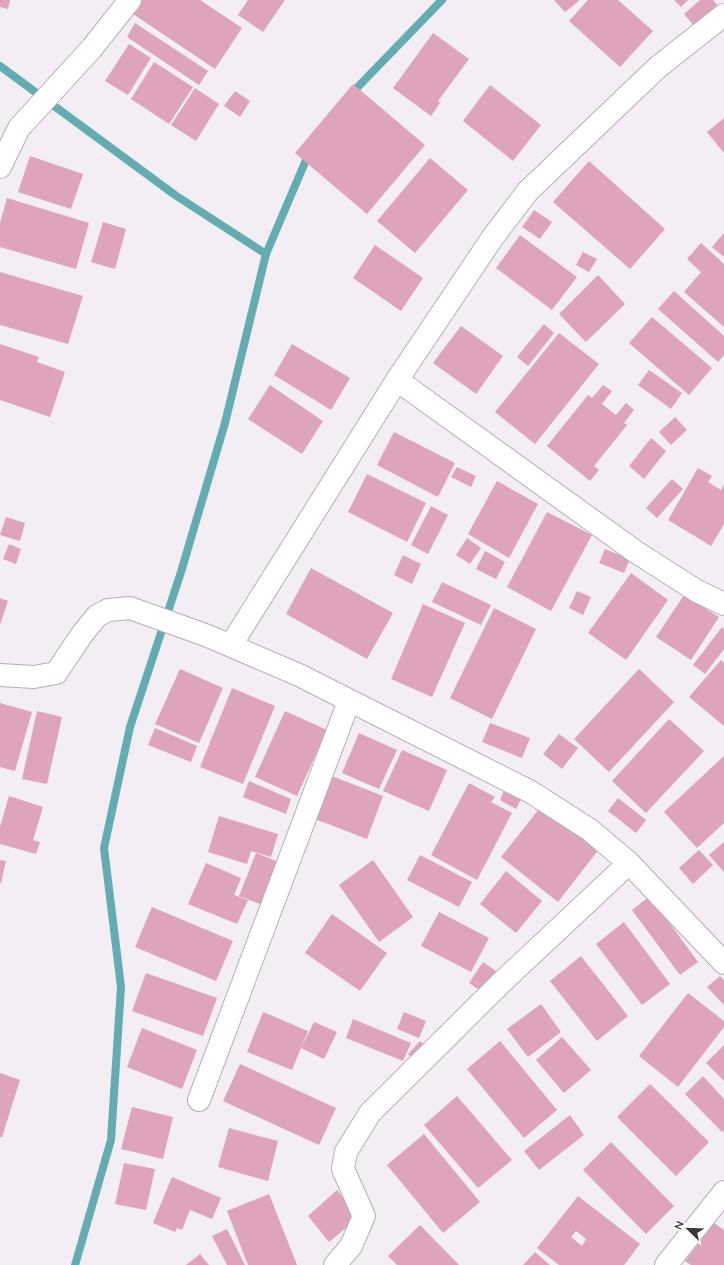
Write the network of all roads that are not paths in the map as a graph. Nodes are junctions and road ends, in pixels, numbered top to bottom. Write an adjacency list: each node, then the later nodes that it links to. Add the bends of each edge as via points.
1 (130, 0): 3 (street, via 92,48 19,128)
2 (724, 15): 4 (street, via 658,67 528,191 493,237)
3 (0, 167)
4 (397, 380): 5 (street, via 636,552 698,591); 6 (street)
5 (724, 604)
6 (231, 645): 7 (street, via 130,608 108,610 97,616 56,673 34,677); 8 (street, via 299,675)
7 (0, 675)
8 (349, 701): 9 (street, via 530,792 590,830); 11 (street)
9 (629, 863): 10 (street); 13 (street, via 370,1113 346,1152 343,1169 364,1216 351,1246)
10 (724, 963)
11 (199, 1100)
12 (724, 1192): 14 (street)
13 (335, 1265)
14 (666, 1265)

